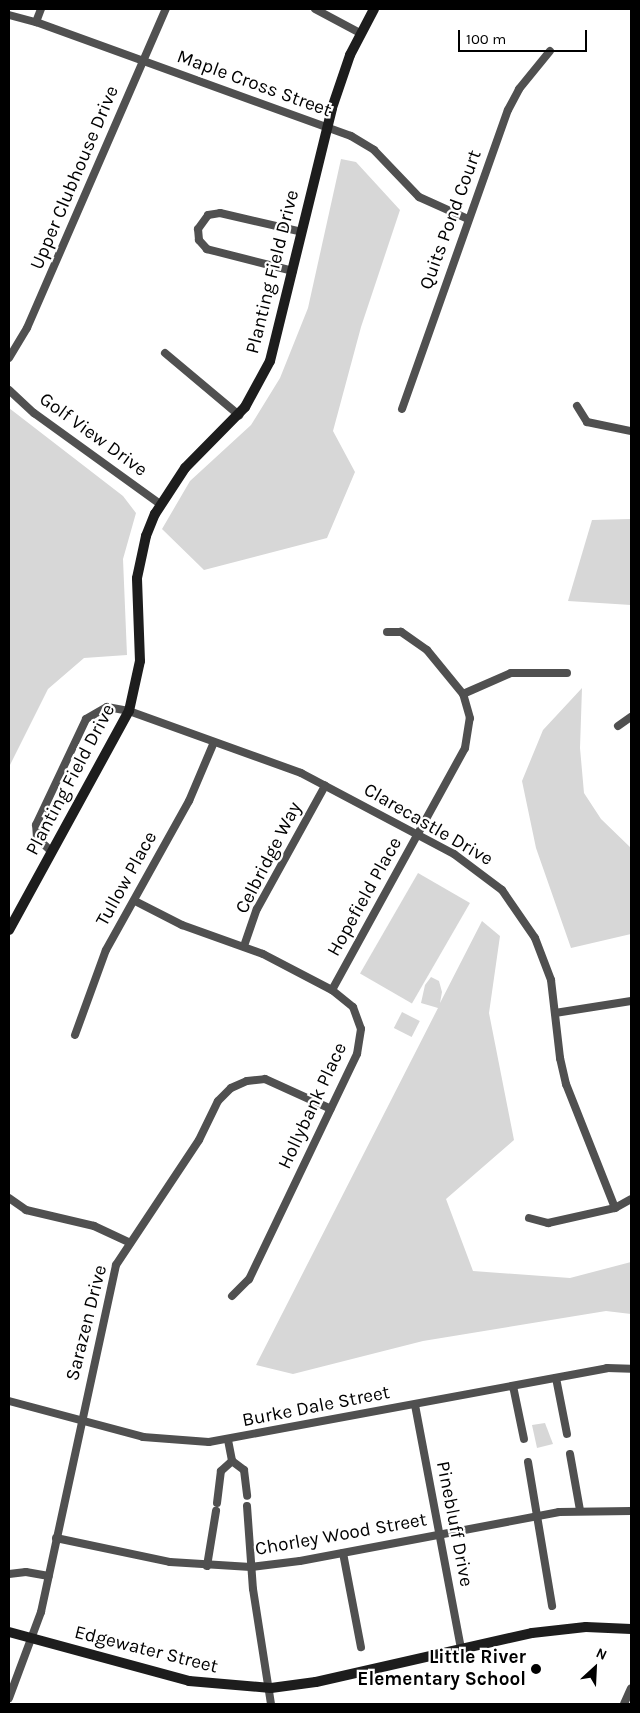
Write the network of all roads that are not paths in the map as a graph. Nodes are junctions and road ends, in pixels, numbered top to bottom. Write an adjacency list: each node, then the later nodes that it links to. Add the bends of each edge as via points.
1 (41, 9): 6 (street)
2 (166, 9): 9 (street, Upper Clubhouse Drive)
3 (315, 9): 7 (street)
4 (374, 9): 7 (street, Planting Field Drive)
5 (9, 15): 6 (street, Maple Cross Street)
6 (36, 22): 9 (street, Maple Cross Street)
7 (360, 33): 10 (street, Planting Field Drive, via 340,81)
8 (550, 52): 11 (street, Quits Pond Court, via 510,105)
9 (144, 61): 10 (street, Maple Cross Street); 15 (street, Upper Clubhouse Drive, via 27,328)
10 (327, 128): 11 (street, Maple Cross Street, via 374,150 419,197); 12 (street, Planting Field Drive)
11 (468, 219): 18 (street, Quits Pond Court)
12 (302, 232): 13 (street, Planting Field Drive); 13 (street, via 220,213 208,215 198,229 199,240 207,249)
13 (293, 271): 19 (street, Planting Field Drive, via 270,361)
14 (165, 353): 19 (street)
15 (9, 358)
16 (9, 390): 21 (street, Golf View Drive, via 34,413)
17 (577, 406): 20 (street, via 587,422)
18 (402, 409)
19 (239, 415): 21 (street, Planting Field Drive, via 185,468)
20 (631, 431)
21 (160, 504): 25 (street, Planting Field Drive, via 146,536 138,578 140,661)
22 (387, 632): 24 (street, Hopefield Place, via 401,632 427,650)
23 (567, 673): 24 (street, via 511,673)
24 (463, 694): 30 (street, Hopefield Place, via 470,718 465,748)
25 (129, 711): 28 (street, Clarecastle Drive); 31 (street, Planting Field Drive); 31 (street, Clarecastle Drive, via 116,707 100,709 84,723 36,824 37,838)
26 (631, 717): 27 (street)
27 (618, 726)
28 (214, 742): 29 (street, Clarecastle Drive); 32 (street, Tullow Place, via 189,801)
29 (325, 786): 30 (street, Clarecastle Drive); 34 (street, Celbridge Way, via 257,909)
30 (417, 835): 35 (street, Hopefield Place); 37 (street, Clarecastle Drive, via 481,872 520,912 551,980)
31 (52, 852): 33 (street, Planting Field Drive)
32 (135, 901): 34 (street, Hollybank Place, via 182,925); 38 (street, Tullow Place, via 106,950)
33 (9, 930)
34 (244, 946): 35 (street, Hollybank Place)
35 (332, 990): 39 (street, Hollybank Place, via 357,1014 361,1036 357,1054)
36 (631, 1001): 37 (street)
37 (555, 1013): 42 (street, Clarecastle Drive, via 566,1084)
38 (75, 1035)
39 (331, 1109): 44 (street, Sarazen Drive, via 265,1080 247,1081 230,1088 218,1101 194,1147); 45 (street, Hollybank Place, via 249,1279)
40 (9, 1198): 44 (street, via 26,1210 94,1226)
41 (631, 1199): 42 (street)
42 (615, 1208): 43 (street, via 548,1223)
43 (529, 1218)
44 (130, 1243): 51 (street, Sarazen Drive, via 111,1279)
45 (232, 1296)
46 (631, 1368): 47 (street, Burke Dale Street, via 607,1368)
47 (556, 1378): 48 (street, Burke Dale Street); 52 (street)
48 (513, 1386): 50 (street, Burke Dale Street); 53 (street)
49 (9, 1401): 51 (street, Burke Dale Street)
50 (414, 1405): 54 (street, Burke Dale Street); 63 (street, Pinebluff Drive)
51 (81, 1421): 54 (street, Burke Dale Street, via 164,1441); 64 (street, Sarazen Drive)
52 (566, 1434)
53 (524, 1439)
54 (228, 1440): 56 (street)
55 (570, 1454): 60 (street)
56 (232, 1461): 58 (street, via 244,1470); 66 (street, via 221,1471)
57 (528, 1462): 62 (street)
58 (247, 1496)
59 (248, 1506): 67 (street)
60 (580, 1510): 61 (street, Chorley Wood Street); 62 (street, Chorley Wood Street)
61 (631, 1511)
62 (538, 1515): 63 (street, Chorley Wood Street); 70 (street)
63 (439, 1534): 65 (street, Chorley Wood Street); 75 (street, Pinebluff Drive)
64 (56, 1538): 66 (street, Chorley Wood Street); 69 (street, Sarazen Drive)
65 (343, 1553): 67 (street, Chorley Wood Street); 74 (street)
66 (207, 1566): 67 (street, Chorley Wood Street)
67 (251, 1567): 76 (street)
68 (9, 1574): 69 (street, via 26,1572)
69 (48, 1576): 73 (street, Sarazen Drive)
70 (552, 1606)
71 (631, 1629): 75 (street, Edgewater Street, via 558,1629)
72 (9, 1632): 73 (street, Edgewater Street)
73 (32, 1639): 76 (street, Edgewater Street, via 190,1681); 78 (street, Sarazen Drive)
74 (361, 1647)
75 (461, 1649): 76 (street, Edgewater Street, via 316,1682)
76 (271, 1688): 79 (street)
77 (631, 1688): 80 (street)
78 (9, 1698)
79 (271, 1704)
80 (624, 1704)

